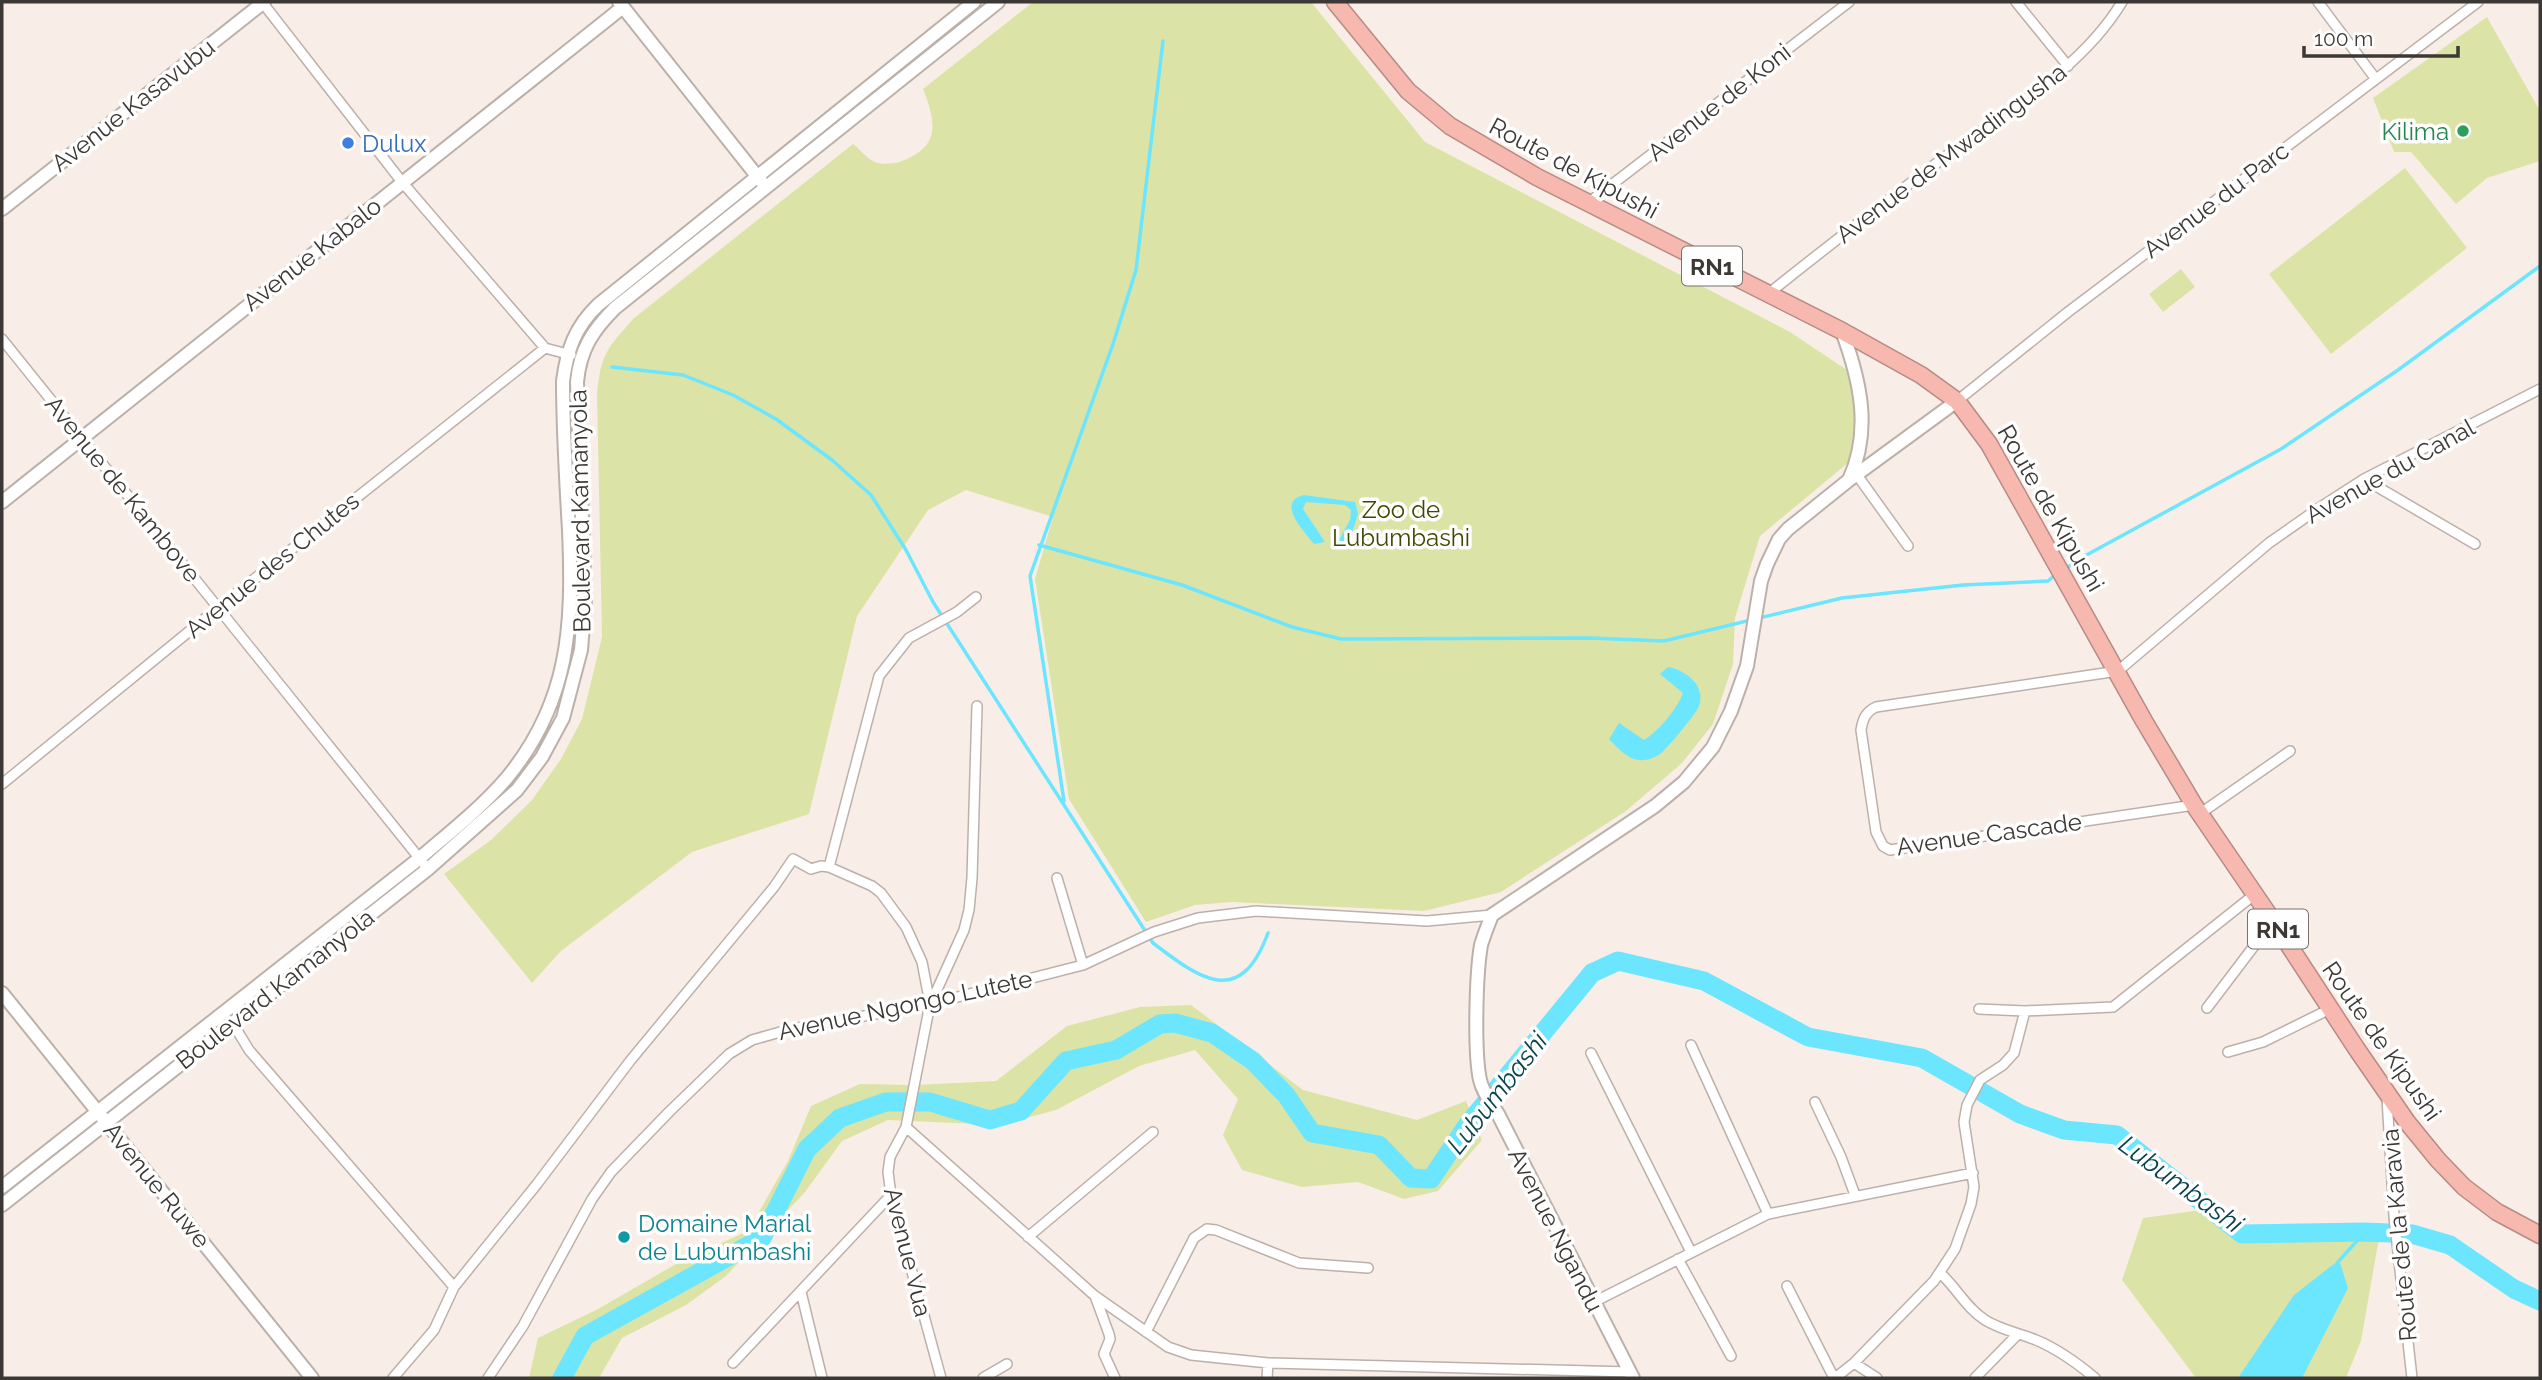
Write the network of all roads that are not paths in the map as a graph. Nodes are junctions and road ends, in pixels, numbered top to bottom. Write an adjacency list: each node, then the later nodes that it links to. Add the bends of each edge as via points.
1 (263, 2): 15 (street); 17 (main road, Avenue Kasavubu)
2 (972, 2): 11 (street); 14 (main road, Boulevard Kamanyola)
3 (998, 2): 11 (main road, Boulevard Kamanyola)
4 (1335, 2): 16 (highway, Route de Kipushi / RN1, via 1408,91 1436,115)
5 (1849, 2): 16 (street, Avenue de Koni)
6 (2016, 2): 12 (street)
7 (2122, 2): 12 (street, Avenue de Mwadingusha)
8 (2318, 2): 13 (street)
9 (2478, 2): 13 (street, Avenue du Parc)
10 (621, 4): 14 (main road); 15 (main road, Avenue Kabalo)
11 (981, 15): 14 (main road, Boulevard Kamanyola)
12 (2068, 66): 18 (street, Avenue de Mwadingusha, via 1878,206)
13 (2375, 78): 25 (street, Avenue du Parc)
14 (761, 181): 22 (main road, Boulevard Kamanyola, via 590,313); 23 (main road, Boulevard Kamanyola, via 615,308 592,332)
15 (402, 182): 21 (street); 26 (main road, Avenue Kabalo)
16 (1588, 203): 18 (highway, Route de Kipushi / RN1)
17 (2, 209)
18 (1768, 294): 19 (highway, Route de Kipushi / RN1)
19 (1842, 331): 25 (highway, Route de Kipushi / RN1, via 1921,375); 27 (main road, via 1863,411)
20 (2, 338): 26 (street, Avenue de Kambove)
21 (545, 348): 22 (street); 33 (street, Avenue des Chutes)
22 (567, 354): 23 (street); 39 (main road, Boulevard Kamanyola, via 563,393 571,603 566,654 556,692 540,729 506,778)
23 (581, 358): 41 (main road, Boulevard Kamanyola, via 577,382 585,600 578,671 563,718 531,773 503,805)
24 (2540, 389): 28 (street, Avenue du Canal)
25 (1956, 401): 27 (main road, Avenue Ngongo Lutete); 34 (highway, Route de Kipushi / RN1, via 1989,444)
26 (82, 437): 29 (main road, Avenue Kabalo); 33 (street, Avenue de Kambove)
27 (1853, 477): 31 (street); 44 (main road, Avenue Ngongo Lutete, via 1788,529 1766,564 1747,666 1713,747 1684,782 1655,806)
28 (2364, 480): 30 (street); 34 (street, Avenue du Canal, via 2269,543)
29 (2, 502)
30 (2475, 544)
31 (1908, 546)
32 (975, 597): 40 (street, via 909,638 879,676)
33 (219, 607): 37 (street, Avenue des Chutes); 39 (street, Avenue de Kambove)
34 (2118, 671): 38 (highway, Route de Kipushi / RN1); 38 (street, Avenue Cascade, via 1870,710 1861,730 1878,839 1895,851)
35 (978, 706): 48 (street, via 969,910)
36 (2290, 751): 38 (street)
37 (2, 784)
38 (2197, 809): 43 (highway, Route de Kipushi / RN1)
39 (420, 858): 41 (street, Avenue de Kambove); 59 (main road, Boulevard Kamanyola)
40 (829, 867): 48 (street, via 872,886 890,902 922,962); 76 (street, via 811,869 792,860)
41 (428, 869): 53 (main road, Boulevard Kamanyola)
42 (1057, 878): 46 (street)
43 (2255, 894): 45 (highway, Route de Kipushi / RN1); 52 (street, via 2118,1005)
44 (1492, 915): 46 (street, Avenue Ngongo Lutete, via 1427,920 1256,911 1198,918 1154,932); 79 (main road, Avenue Ngandu, via 1482,943 1479,975 1478,1062 1484,1092)
45 (2273, 921): 50 (street); 51 (highway, Route de Kipushi / RN1)
46 (1083, 965): 48 (street, Avenue Ngongo Lutete)
47 (2, 993): 59 (main road, Avenue Ruwe)
48 (930, 1004): 61 (street, Avenue Vua); 90 (street, Avenue Ngongo Lutete, via 787,1030 752,1040 729,1054 611,1172)
49 (1979, 1009): 52 (street)
50 (2207, 1009)
51 (2330, 1009): 55 (street, via 2263,1042); 57 (highway, Route de Kipushi / RN1)
52 (2025, 1011): 63 (street, via 2014,1053 1980,1080 1969,1100 1964,1122)
53 (232, 1022): 60 (main road, Boulevard Kamanyola); 76 (street, via 249,1050)
54 (1691, 1045): 68 (street)
55 (2228, 1052)
56 (1591, 1053): 71 (street)
57 (2386, 1091): 69 (highway, Route de Kipushi / RN1, via 2438,1160 2465,1186 2497,1212); 100 (street, Route de la Karavia, via 2393,1216)
58 (1815, 1102): 66 (street)
59 (98, 1111): 60 (main road, Avenue Ruwe); 64 (main road, Boulevard Kamanyola)
60 (106, 1122): 67 (main road, Boulevard Kamanyola); 88 (main road, Avenue Ruwe)
61 (906, 1125): 65 (street, Avenue Vua, via 890,1157); 70 (street)
62 (1153, 1132): 70 (street)
63 (1973, 1173): 66 (street); 74 (street, via 1971,1204 1955,1249)
64 (2, 1187)
65 (891, 1195): 77 (street); 92 (street, Avenue Vua)
66 (1855, 1195): 68 (street)
67 (2, 1205)
68 (1768, 1214): 71 (street)
69 (2540, 1235)
70 (1028, 1237): 78 (street)
71 (1691, 1252): 72 (street)
72 (1678, 1259): 79 (street); 82 (street)
73 (1368, 1268): 80 (street, via 1299,1263 1207,1229 1194,1238)
74 (1940, 1273): 81 (street, via 1969,1308); 85 (street)
75 (1787, 1286): 96 (street)
76 (454, 1287): 89 (street, via 434,1330)
77 (800, 1292): 83 (street); 91 (street)
78 (1095, 1296): 80 (street); 94 (street, via 1109,1334 1104,1354)
79 (1592, 1303): 87 (main road, Avenue Ngandu)
80 (1146, 1332): 84 (street, via 1168,1347 1191,1354)
81 (2017, 1335): 98 (street); 99 (street, via 2075,1361)
82 (1731, 1356)
83 (733, 1363)
84 (1268, 1363): 87 (street); 95 (street)
85 (1854, 1363): 96 (street); 97 (street)
86 (1007, 1364): 93 (street)
87 (1631, 1375)
88 (312, 1378)
89 (393, 1378)
90 (488, 1378)
91 (822, 1378)
92 (941, 1378)
93 (983, 1378)
94 (1115, 1378)
95 (1267, 1378)
96 (1834, 1378)
97 (1877, 1378)
98 (1975, 1378)
99 (2095, 1378)
100 (2412, 1378)

